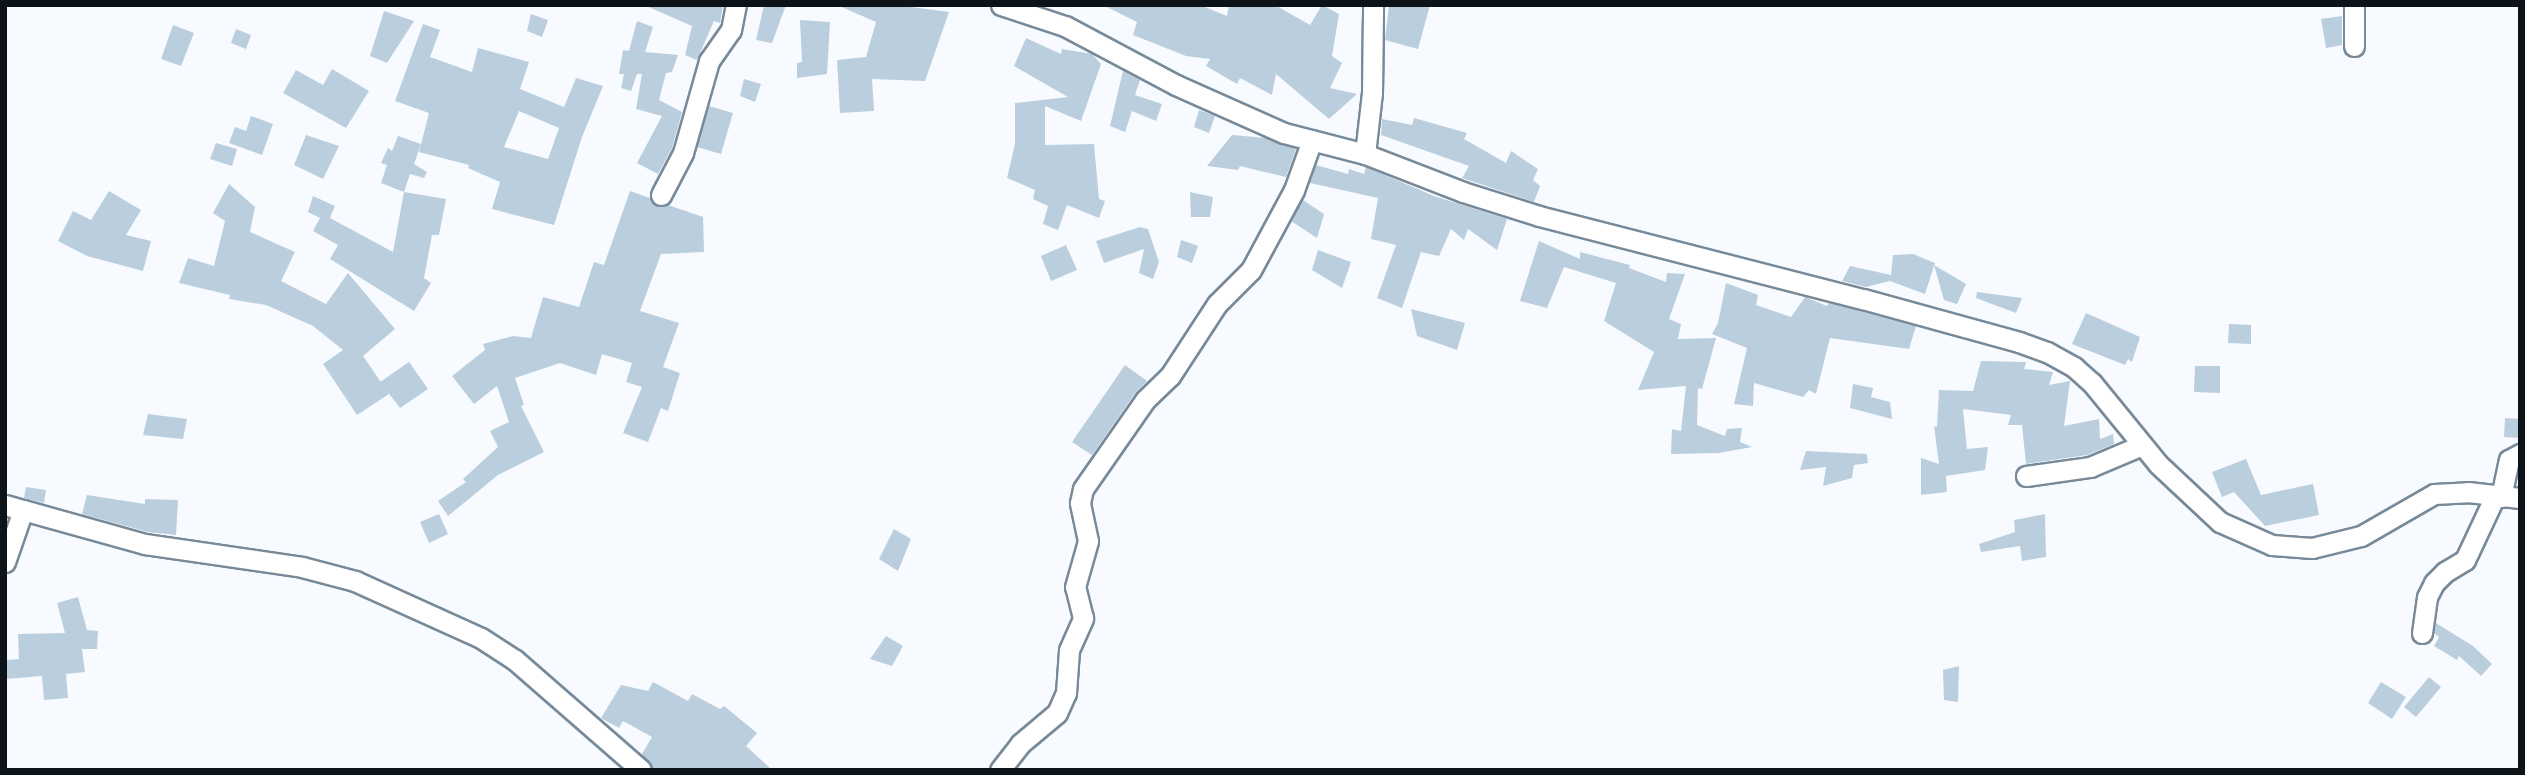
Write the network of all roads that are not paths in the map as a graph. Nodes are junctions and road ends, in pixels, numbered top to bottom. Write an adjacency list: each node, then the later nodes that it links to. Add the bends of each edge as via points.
1 (736, 5): 8 (street, via 731,30 709,61 683,153)
2 (1001, 5): 6 (street, via 1065,26 1233,112)
3 (1373, 5): 7 (street, via 1372,93)
4 (2354, 5): 5 (street)
5 (2354, 46)
6 (1312, 140): 7 (street); 17 (street, via 1294,190 1251,270 1217,304 1170,376 1145,400 1083,489 1080,503 1088,541 1075,587 1083,618 1069,650 1066,693 1057,713 1020,744)
7 (1365, 154): 9 (street, via 1539,216 2019,342 2074,366)
8 (662, 195)
9 (2142, 445): 11 (street, via 2090,467); 12 (street, via 2220,522 2272,545 2312,548 2361,536 2434,494)
10 (2520, 454): 12 (street, via 2509,460)
11 (2026, 476)
12 (2502, 497): 15 (street, via 2465,560 2434,583 2427,597)
13 (14, 507): 14 (street); 16 (street, via 145,544 290,565 355,581 440,618 515,660)
14 (5, 562)
15 (2423, 633)
16 (641, 770)
17 (1000, 770)

